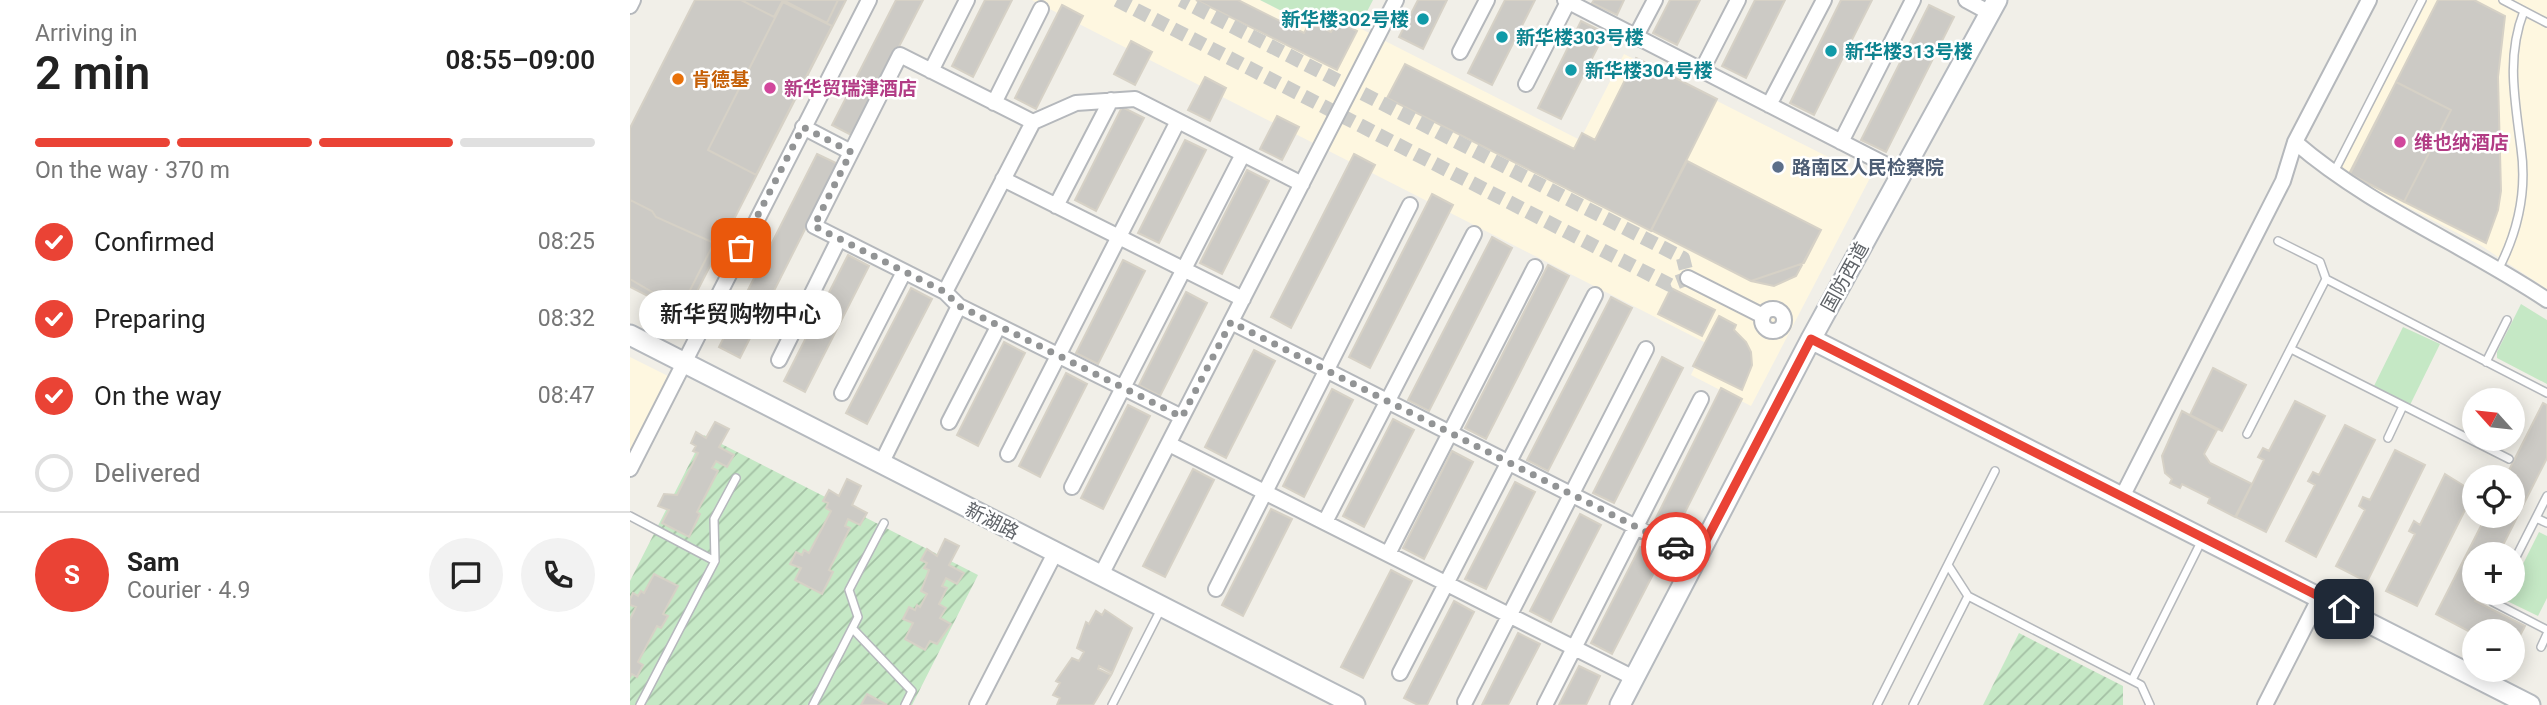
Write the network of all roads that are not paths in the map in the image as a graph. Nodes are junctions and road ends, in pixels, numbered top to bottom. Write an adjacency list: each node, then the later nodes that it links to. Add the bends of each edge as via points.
1 (633, 0): 15 (street)
2 (869, 0): 30 (street)
3 (967, 0): 23 (street)
4 (1396, 0): 38 (street)
5 (1487, 0): 21 (street)
6 (1655, 0): 20 (street)
7 (1738, 0): 22 (street)
8 (1824, 0): 27 (street)
9 (1913, 0): 31 (street)
10 (1966, 0): 16 (street)
11 (2369, 0): 32 (street)
12 (2422, 0): 36 (lane)
13 (2503, 0): 18 (lane)
14 (1567, 1): 20 (street); 24 (street)
15 (630, 6)
16 (1994, 6): 35 (street, 国防西道)
17 (1041, 9): 26 (street)
18 (2524, 10): 19 (lane); 46 (lane, via 2512,52 2522,199 2515,232)
19 (2547, 23)
20 (1636, 36): 22 (street)
21 (1460, 52)
22 (1702, 70): 27 (street)
23 (931, 71): 26 (street); 33 (street, via 900,55)
24 (1526, 84)
25 (1111, 100): 28 (street, via 1135,99); 29 (street, via 1076,103); 40 (street)
26 (993, 103): 29 (street)
27 (1769, 105): 31 (street)
28 (1178, 121): 34 (street); 42 (street)
29 (1033, 122): 37 (street)
30 (803, 127): 33 (street); 65 (street)
31 (1841, 142): 35 (street)
32 (2295, 142): 36 (street); 90 (street, via 2283,181)
33 (851, 152): 43 (street, via 814,226)
34 (1243, 154): 38 (street); 47 (street)
35 (1902, 173): 59 (street, 国防西道)
36 (2332, 174): 46 (street)
37 (1003, 179): 40 (street); 51 (street)
38 (1302, 184): 53 (street)
39 (1410, 205): 67 (street)
40 (1056, 206): 42 (street)
41 (1474, 234): 72 (street)
42 (1119, 237): 47 (street); 63 (street)
43 (839, 239): 48 (street); 64 (street)
44 (2278, 241): 50 (lane, via 2320,262)
45 (1535, 267): 76 (street)
46 (2499, 268): 54 (street)
47 (1184, 270): 53 (street); 68 (street)
48 (904, 272): 51 (street); 69 (street)
49 (1688, 278): 59 (street, via 1763,316 1771,309 1778,310)
50 (2326, 279): 62 (lane); 66 (lane)
51 (945, 292): 55 (street)
52 (1595, 295): 82 (street)
53 (1243, 299): 57 (street)
54 (2547, 300)
55 (959, 306): 58 (street); 83 (street)
56 (2507, 320): 66 (lane)
57 (1231, 322): 67 (street); 74 (street)
58 (998, 327): 63 (street); 75 (street)
59 (1796, 332): 90 (street); 102 (street, 国防西道)
60 (630, 335): 65 (street, 新湖路)
61 (1646, 349): 89 (street)
62 (2291, 349): 73 (lane); 77 (lane)
63 (1058, 356): 68 (street); 80 (street)
64 (779, 360)
65 (684, 362): 83 (street, 新湖路); 84 (street)
66 (2486, 362): 70 (lane)
67 (1326, 370): 72 (street); 88 (street)
68 (1124, 387): 74 (street); 87 (street)
69 (842, 393)
70 (2547, 393)
71 (1700, 399): 97 (street)
72 (1387, 401): 76 (street); 94 (street)
73 (2403, 406): 78 (lane); 81 (lane)
74 (1182, 417): 79 (street)
75 (949, 422)
76 (1450, 433): 82 (street); 101 (street)
77 (2247, 434)
78 (2388, 438)
79 (1169, 444): 88 (street); 105 (street)
80 (1009, 454)
81 (2509, 459)
82 (1509, 463): 89 (street); 106 (street)
83 (881, 464): 100 (street, 新湖路)
84 (630, 470)
85 (1995, 471): 104 (lane)
86 (736, 478): 103 (lane, via 714,519)
87 (1072, 487)
88 (1265, 492): 94 (street); 107 (street)
89 (1571, 494): 97 (street); 112 (street)
90 (2122, 496): 98 (street)
91 (2547, 496): 93 (lane)
92 (630, 516): 103 (lane)
93 (2536, 518): 96 (lane); 99 (lane)
94 (1325, 522): 101 (street)
95 (884, 523): 113 (lane, via 849,590 858,617)
96 (2547, 523)
97 (1636, 526): 102 (street); 116 (street)
98 (2203, 538): 109 (street); 119 (lane)
99 (2524, 542)
100 (1055, 552): 105 (street, 新湖路); 124 (street)
101 (1388, 554): 106 (street)
102 (1697, 558): 118 (street, 国防西道)
103 (715, 561): 121 (lane)
104 (1948, 565): 108 (lane); 129 (lane)
105 (1101, 575): 111 (street, 新湖路)
106 (1446, 583): 112 (street); 117 (street)
107 (1216, 589)
108 (1968, 596): 119 (lane); 130 (lane)
109 (2320, 597): 132 (street); 133 (street)
110 (2498, 605): 114 (lane)
111 (1162, 607): 125 (lane); 126 (street, 新湖路)
112 (1509, 615): 116 (street); 120 (street)
113 (853, 629): 122 (lane); 123 (lane, via 912,691)
114 (2547, 632): 115 (lane)
115 (2541, 647)
116 (1574, 648): 118 (street); 127 (street)
117 (1400, 673)
118 (1634, 678): 128 (street, 国防西道)
119 (2132, 680): 131 (lane, via 2141,685)
120 (1465, 702)
121 (640, 705)
122 (813, 705)
123 (905, 705)
124 (977, 705)
125 (1112, 705)
126 (1355, 705)
127 (1545, 705)
128 (1620, 705)
129 (1877, 705)
130 (1913, 705)
131 (2150, 705)
132 (2265, 705)
133 (2530, 705)

